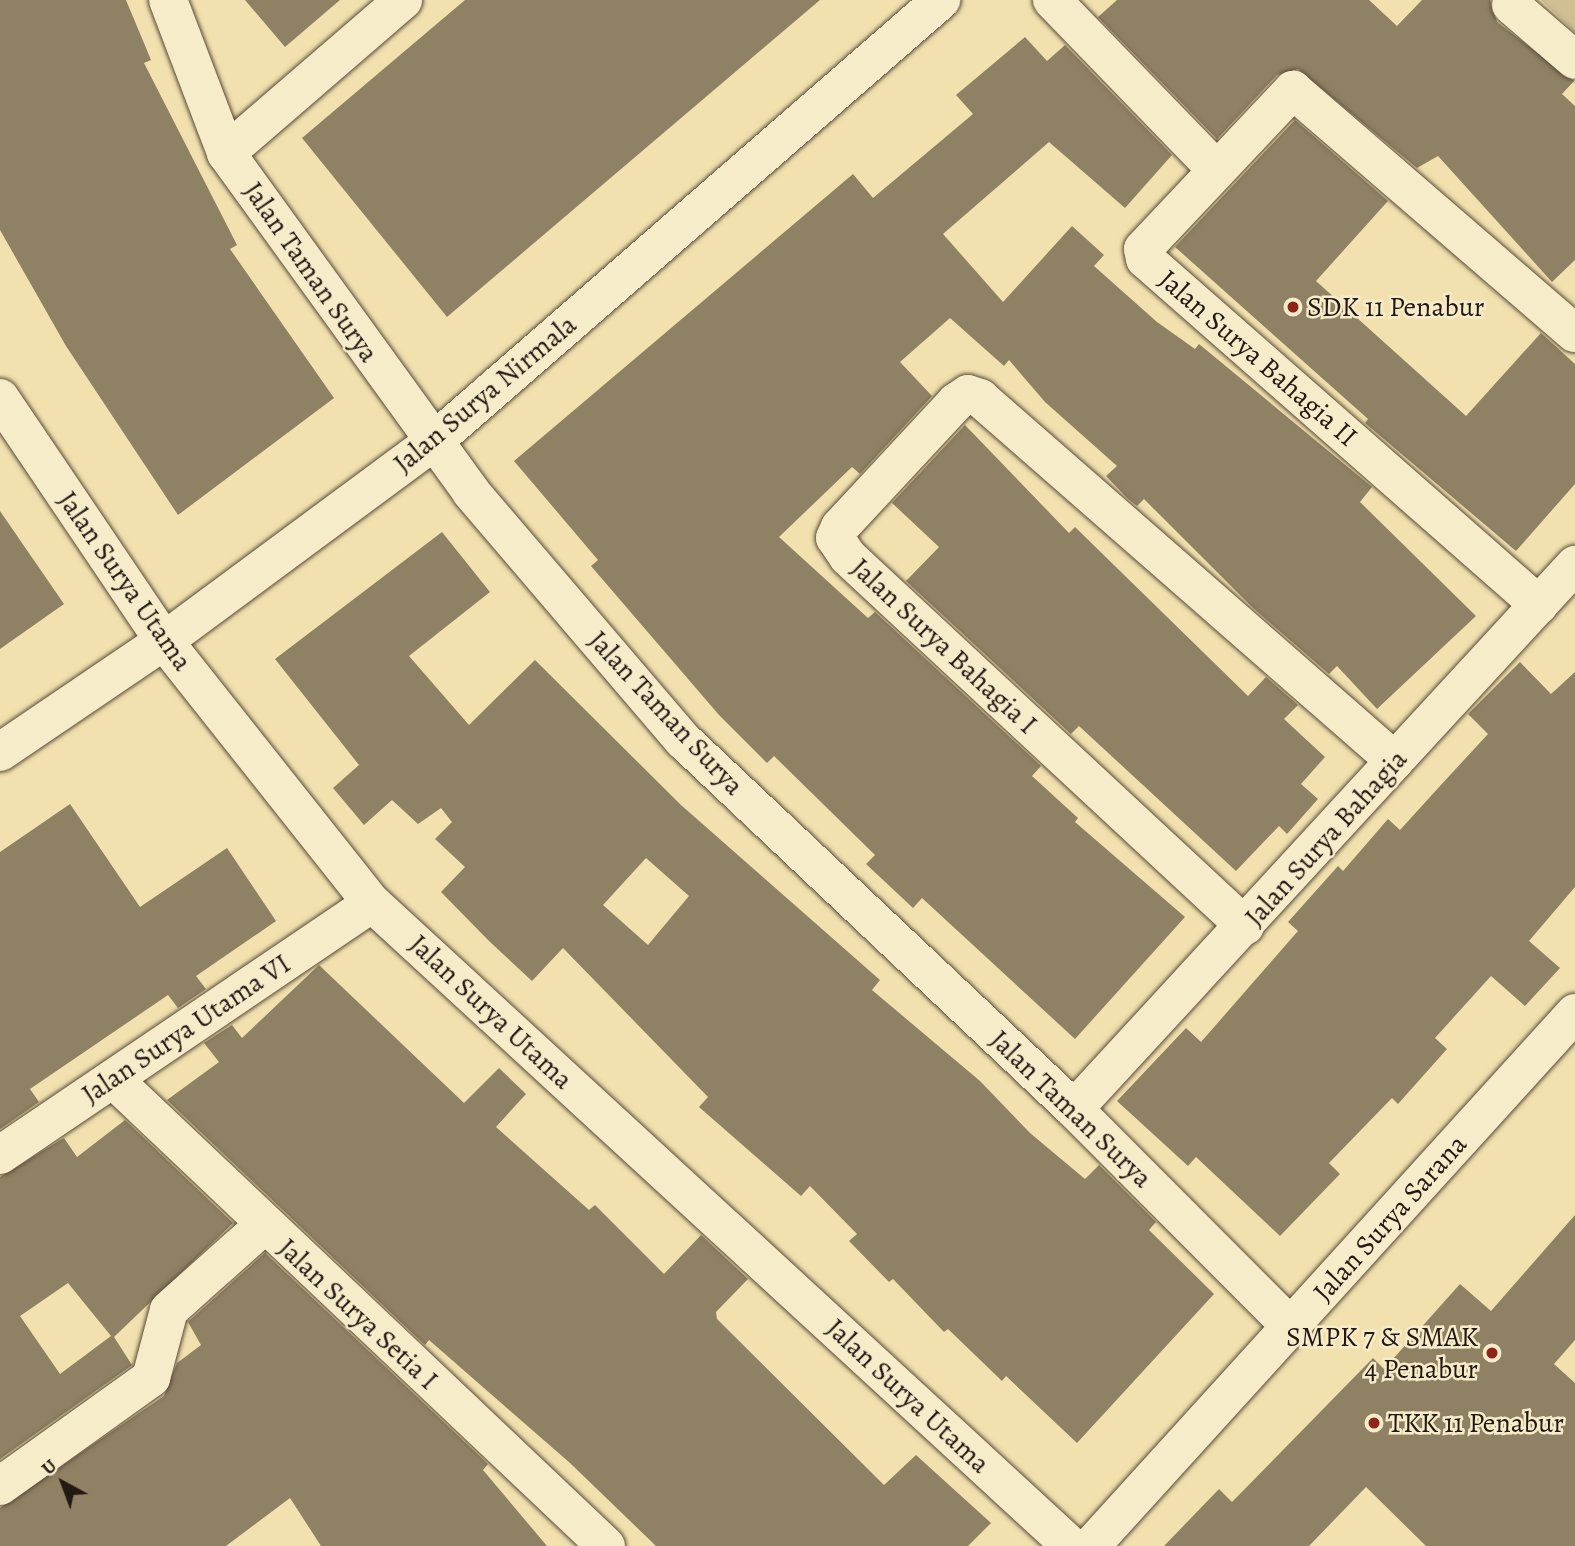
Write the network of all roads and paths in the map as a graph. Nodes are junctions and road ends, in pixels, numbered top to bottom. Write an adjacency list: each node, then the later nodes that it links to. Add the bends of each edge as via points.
1 (168, 0): 7 (street, Jalan Taman Surya)
2 (403, 0): 7 (street)
3 (941, 0): 11 (street, Jalan Surya Nirmala)
4 (1052, 0): 8 (street)
5 (1511, 5): 6 (street)
6 (1575, 60)
7 (226, 153): 11 (street, Jalan Taman Surya)
8 (1214, 167): 9 (street, Jalan Surya Bahagia II, via 1282,96 1293,90 1307,96); 13 (street, Jalan Surya Bahagia II, via 1148,241 1145,259)
9 (1575, 333)
10 (0, 398): 14 (street, Jalan Surya Utama)
11 (432, 443): 14 (street, Jalan Surya Nirmala); 21 (street, Jalan Taman Surya, via 684,741)
12 (1575, 565): 13 (street, Jalan Surya Bahagia)
13 (1539, 605): 16 (street, Jalan Surya Bahagia)
14 (164, 641): 15 (street, Jalan Surya Nirmala); 17 (street, Jalan Surya Utama)
15 (0, 752)
16 (1395, 761): 18 (street, Jalan Surya Bahagia); 18 (street, Jalan Surya Bahagia I, via 980,398 968,394 956,402 840,527 835,538 848,557)
17 (372, 904): 20 (street, Jalan Surya Utama VI); 27 (street, Jalan Surya Utama)
18 (1245, 926): 21 (street, Jalan Surya Bahagia)
19 (1575, 1013): 24 (street, Jalan Surya Sarana)
20 (113, 1079): 22 (street, Jalan Surya Utama VI); 23 (street, Jalan Surya Setia I)
21 (1074, 1109): 24 (street, Jalan Taman Surya)
22 (0, 1155)
23 (263, 1226): 25 (street, via 169,1310 151,1378); 26 (street, Jalan Surya Setia I)
24 (1291, 1327): 28 (street, Jalan Surya Sarana)
25 (0, 1486)
26 (605, 1546)
27 (1071, 1546)
28 (1091, 1546)

